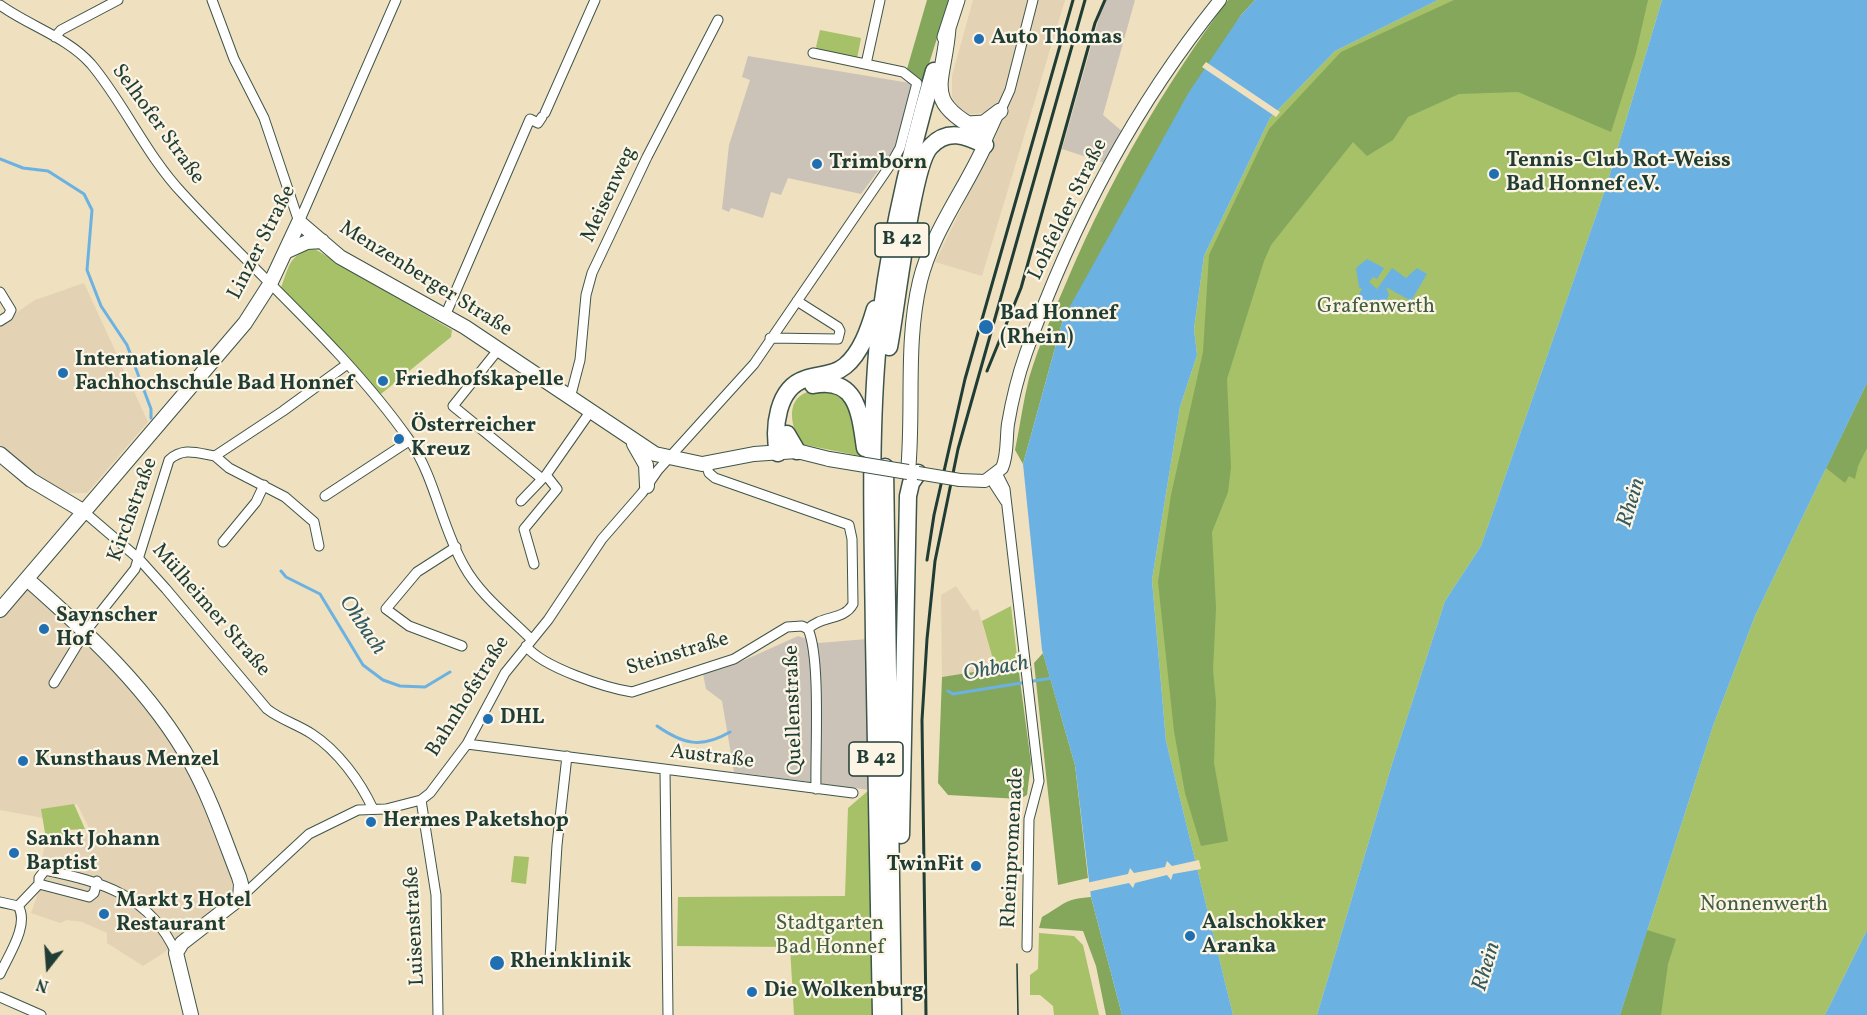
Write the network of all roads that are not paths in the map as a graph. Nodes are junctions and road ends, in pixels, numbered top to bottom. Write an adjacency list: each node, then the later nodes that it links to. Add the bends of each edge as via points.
1 (118, 0): 12 (street)
2 (212, 0): 19 (street, via 234,60 264,118)
3 (396, 0): 19 (street, Linzer Straße)
4 (595, 0): 26 (street, via 543,115 538,123 530,119)
5 (880, 0): 14 (street)
6 (957, 0): 11 (main road, B 42)
7 (1033, 0): 16 (street, via 1013,81)
8 (1220, 0): 45 (street, Lohfelder Straße, via 1182,50 1102,178 1027,350 1013,400 1005,460)
9 (0, 6): 12 (street, Selhofer Straße)
10 (718, 20): 32 (street, Meisenweg, via 592,273 580,360)
11 (948, 28): 15 (main road, B 42); 17 (main road, via 941,96 950,113)
12 (55, 37): 23 (street, Selhofer Straße, via 91,64 181,193)
13 (813, 53): 14 (street)
14 (866, 64): 25 (street, Bahnhofstraße, via 903,72 917,85 895,157)
15 (934, 71): 22 (highway, B 42, via 916,132); 29 (highway, B 42, via 896,268)
16 (1003, 104): 17 (main road, via 984,123); 18 (street)
17 (965, 124): 18 (main road, via 982,132)
18 (985, 145): 29 (highway, via 952,134 932,144 925,154 910,216); 44 (main road, via 928,256 915,306 911,352)
19 (299, 222): 20 (main road, Menzenberger Straße); 21 (main road, Linzer Straße)
20 (322, 241): 21 (main road, via 307,242); 26 (main road, Menzenberger Straße, via 340,256)
21 (285, 252): 23 (main road, Linzer Straße)
22 (890, 262): 38 (highway, via 871,322 852,359 837,371 801,381 785,396 776,435); 51 (highway, B 42, via 876,373)
23 (270, 284): 31 (street, Selhofer Straße); 52 (main road, Linzer Straße, via 224,349)
24 (0, 292): 27 (street, via 11,310)
25 (797, 301): 28 (street, Bahnhofstraße); 28 (street, via 838,327 838,339)
26 (445, 316): 30 (main road, Menzenberger Straße)
27 (0, 321)
28 (770, 338): 41 (street, Bahnhofstraße, via 751,368)
29 (889, 347): 77 (highway, B 42, via 884,437)
30 (498, 350): 32 (main road, Menzenberger Straße); 46 (street, via 453,406)
31 (346, 365): 36 (street, Selhofer Straße); 40 (street)
32 (570, 398): 33 (main road, Menzenberger Straße)
33 (590, 412): 35 (main road, Menzenberger Straße); 46 (street)
34 (787, 434): 37 (highway); 38 (highway); 51 (highway, via 790,408 799,392 822,383 846,390 860,414)
35 (632, 439): 41 (main road, Menzenberger Straße); 48 (main road, via 645,462)
36 (409, 441): 49 (street); 55 (street, Steinstraße, via 426,469)
37 (797, 451): 38 (main road, Menzenberger Straße); 42 (main road, Menzenberger Straße)
38 (778, 453): 42 (main road, Menzenberger Straße); 43 (main road, Menzenberger Straße)
39 (0, 454): 52 (main road, Mülheimer Straße, via 31,480)
40 (215, 456): 47 (street, via 229,468); 56 (street, Kirchstraße, via 184,451 169,460)
41 (668, 459): 43 (main road, Menzenberger Straße); 48 (street, Bahnhofstraße)
42 (829, 459): 44 (main road, Menzenberger Straße, bridge)
43 (706, 464): 60 (street, via 715,478 849,525 853,604 843,615 822,618)
44 (913, 473): 45 (street, bridge, via 975,482); 77 (highway, via 909,492 902,814 897,912)
45 (994, 476): 78 (street, Rheinpromenade, via 1004,486 1039,782 1029,819)
46 (543, 477): 50 (street); 57 (street, via 557,489 524,529)
47 (264, 485): 53 (street, via 256,502); 54 (street, via 314,522)
48 (647, 486): 62 (street, Bahnhofstraße, via 602,539)
49 (325, 496)
50 (521, 501)
51 (872, 502): 87 (highway, B 42)
52 (83, 511): 56 (street, Mülheimer Straße); 58 (main road, Linzer Straße)
53 (223, 542)
54 (319, 546)
55 (456, 547): 62 (street, Steinstraße, via 476,585); 63 (street, via 417,572 386,609 409,626)
56 (139, 559): 61 (street, Kirchstraße); 71 (street, Mülheimer Straße, via 267,709 311,733 331,750 365,792)
57 (534, 564)
58 (27, 579): 59 (main road, Linzer Straße); 61 (main road)
59 (0, 610)
60 (808, 629): 62 (street, Steinstraße, via 787,627 734,659 632,692 616,690 541,659); 68 (street, Quellenstraße, via 815,683)
61 (85, 632): 64 (street, Kirchstraße); 74 (main road, via 150,703 191,763)
62 (528, 643): 65 (street, Bahnhofstraße, via 505,673)
63 (462, 646)
64 (54, 683)
65 (467, 744): 66 (street, Austraße); 70 (street, Bahnhofstraße, via 439,783)
66 (567, 756): 67 (street, Austraße); 80 (street)
67 (665, 770): 68 (street, Austraße); 86 (street)
68 (816, 789): 69 (street, Austraße)
69 (853, 793)
70 (420, 800): 71 (street, Bahnhofstraße); 85 (street, Luisenstraße, via 436,895)
71 (373, 809): 74 (street, Bahnhofstraße, via 358,810 309,834)
72 (97, 881): 73 (street, via 45,870); 73 (street, via 89,897); 79 (street, via 135,900)
73 (39, 884): 76 (street)
74 (244, 890): 79 (main road, Bahnhofstraße, via 182,943)
75 (0, 902): 76 (street)
76 (18, 906): 81 (street, via 22,923)
77 (892, 931): 88 (highway, B 42)
78 (1027, 947)
79 (176, 953): 84 (main road)
80 (550, 959)
81 (0, 974)
82 (0, 997): 83 (street)
83 (41, 1015)
84 (191, 1015)
85 (438, 1015)
86 (668, 1015)
87 (881, 1015)
88 (893, 1015)

